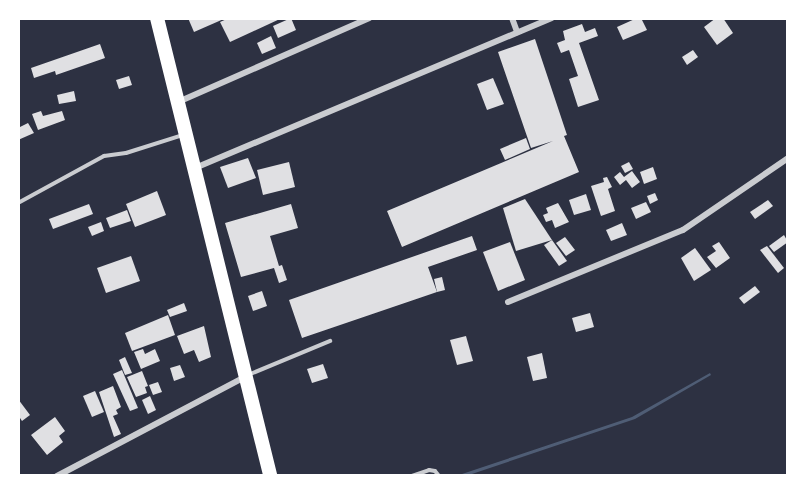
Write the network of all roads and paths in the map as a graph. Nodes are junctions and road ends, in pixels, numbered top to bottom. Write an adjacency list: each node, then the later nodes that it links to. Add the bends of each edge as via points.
1 (157, 18): 6 (highway)
2 (369, 18): 6 (street)
3 (512, 18): 5 (street)
4 (552, 18): 5 (street)
5 (517, 32): 9 (street)
6 (178, 102): 7 (highway)
7 (186, 134): 9 (highway); 10 (lane, via 104,156)
8 (788, 158): 11 (street, via 683,230)
9 (195, 168): 13 (highway)
10 (18, 203)
11 (508, 302)
12 (330, 341): 13 (lane)
13 (246, 376): 14 (street); 15 (highway)
14 (57, 476)
15 (270, 476)
16 (412, 476): 17 (lane, via 429,470)
17 (439, 476)

